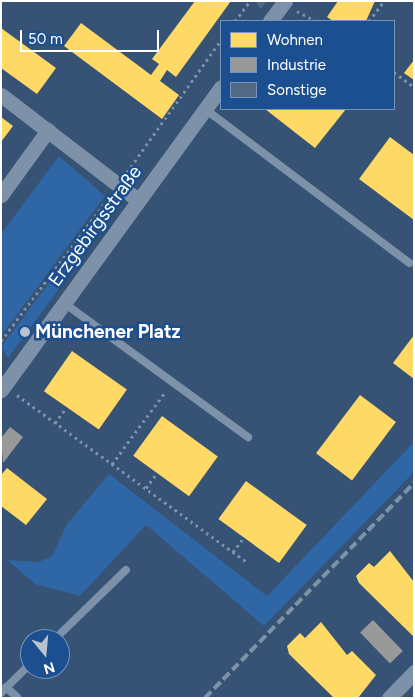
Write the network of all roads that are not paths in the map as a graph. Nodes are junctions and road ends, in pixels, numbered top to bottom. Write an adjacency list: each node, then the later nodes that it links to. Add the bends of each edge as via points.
1 (285, 2): 2 (street)
2 (271, 20)
3 (220, 88): 5 (street, Erzgebirgsstraße)
4 (1, 95): 6 (street)
5 (205, 109): 8 (street, Erzgebirgsstraße); 9 (lane)
6 (48, 130): 7 (street); 8 (street)
7 (1, 195)
8 (138, 200): 10 (street, Erzgebirgsstraße)
9 (409, 264)
10 (64, 303): 11 (street, Erzgebirgsstraße); 12 (lane)
11 (4, 382)
12 (248, 437)
13 (126, 570): 14 (lane)
14 (65, 629)
15 (414, 672): 19 (street)
16 (20, 674): 17 (lane)
17 (4, 690): 18 (lane)
18 (18, 698)
19 (389, 698)

